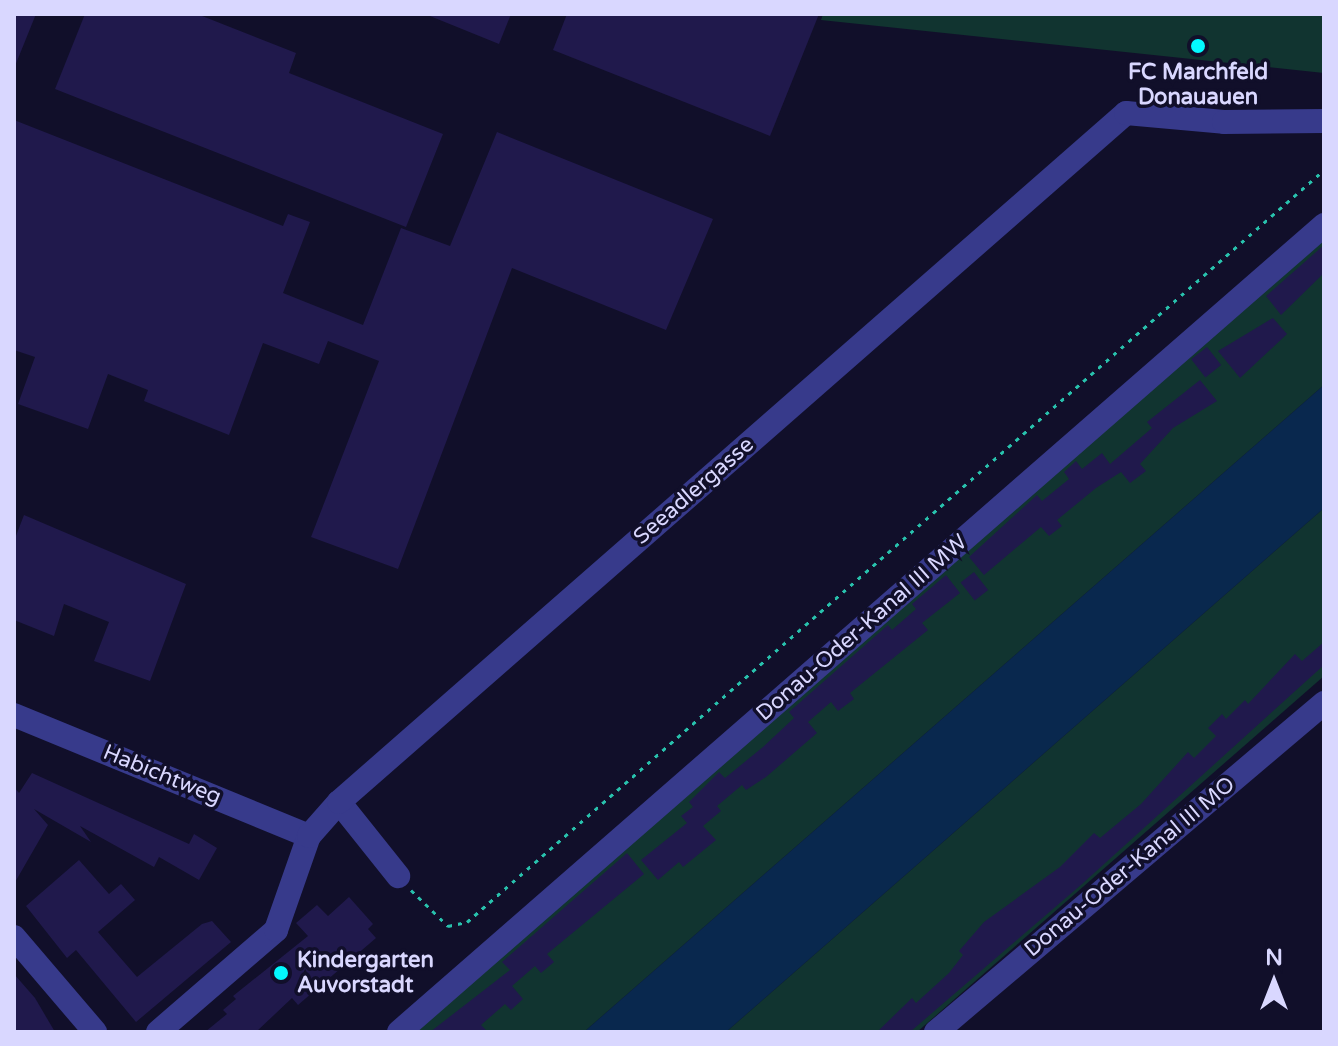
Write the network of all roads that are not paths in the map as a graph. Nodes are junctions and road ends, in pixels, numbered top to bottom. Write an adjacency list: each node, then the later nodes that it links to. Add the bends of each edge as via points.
1 (1324, 121): 5 (street, Seeadlergasse, via 1224,122 1126,113)
2 (1324, 225): 11 (street, Donau-Oder-Kanal III MW)
3 (1324, 703): 12 (street, Donau-Oder-Kanal III MO)
4 (14, 715): 6 (street, Habichtweg)
5 (339, 802): 6 (street, Seeadlergasse); 7 (street)
6 (309, 836): 10 (street, Seeadlergasse, via 276,930)
7 (398, 876)
8 (14, 937): 9 (street)
9 (95, 1032)
10 (158, 1032)
11 (399, 1032)
12 (936, 1032)

